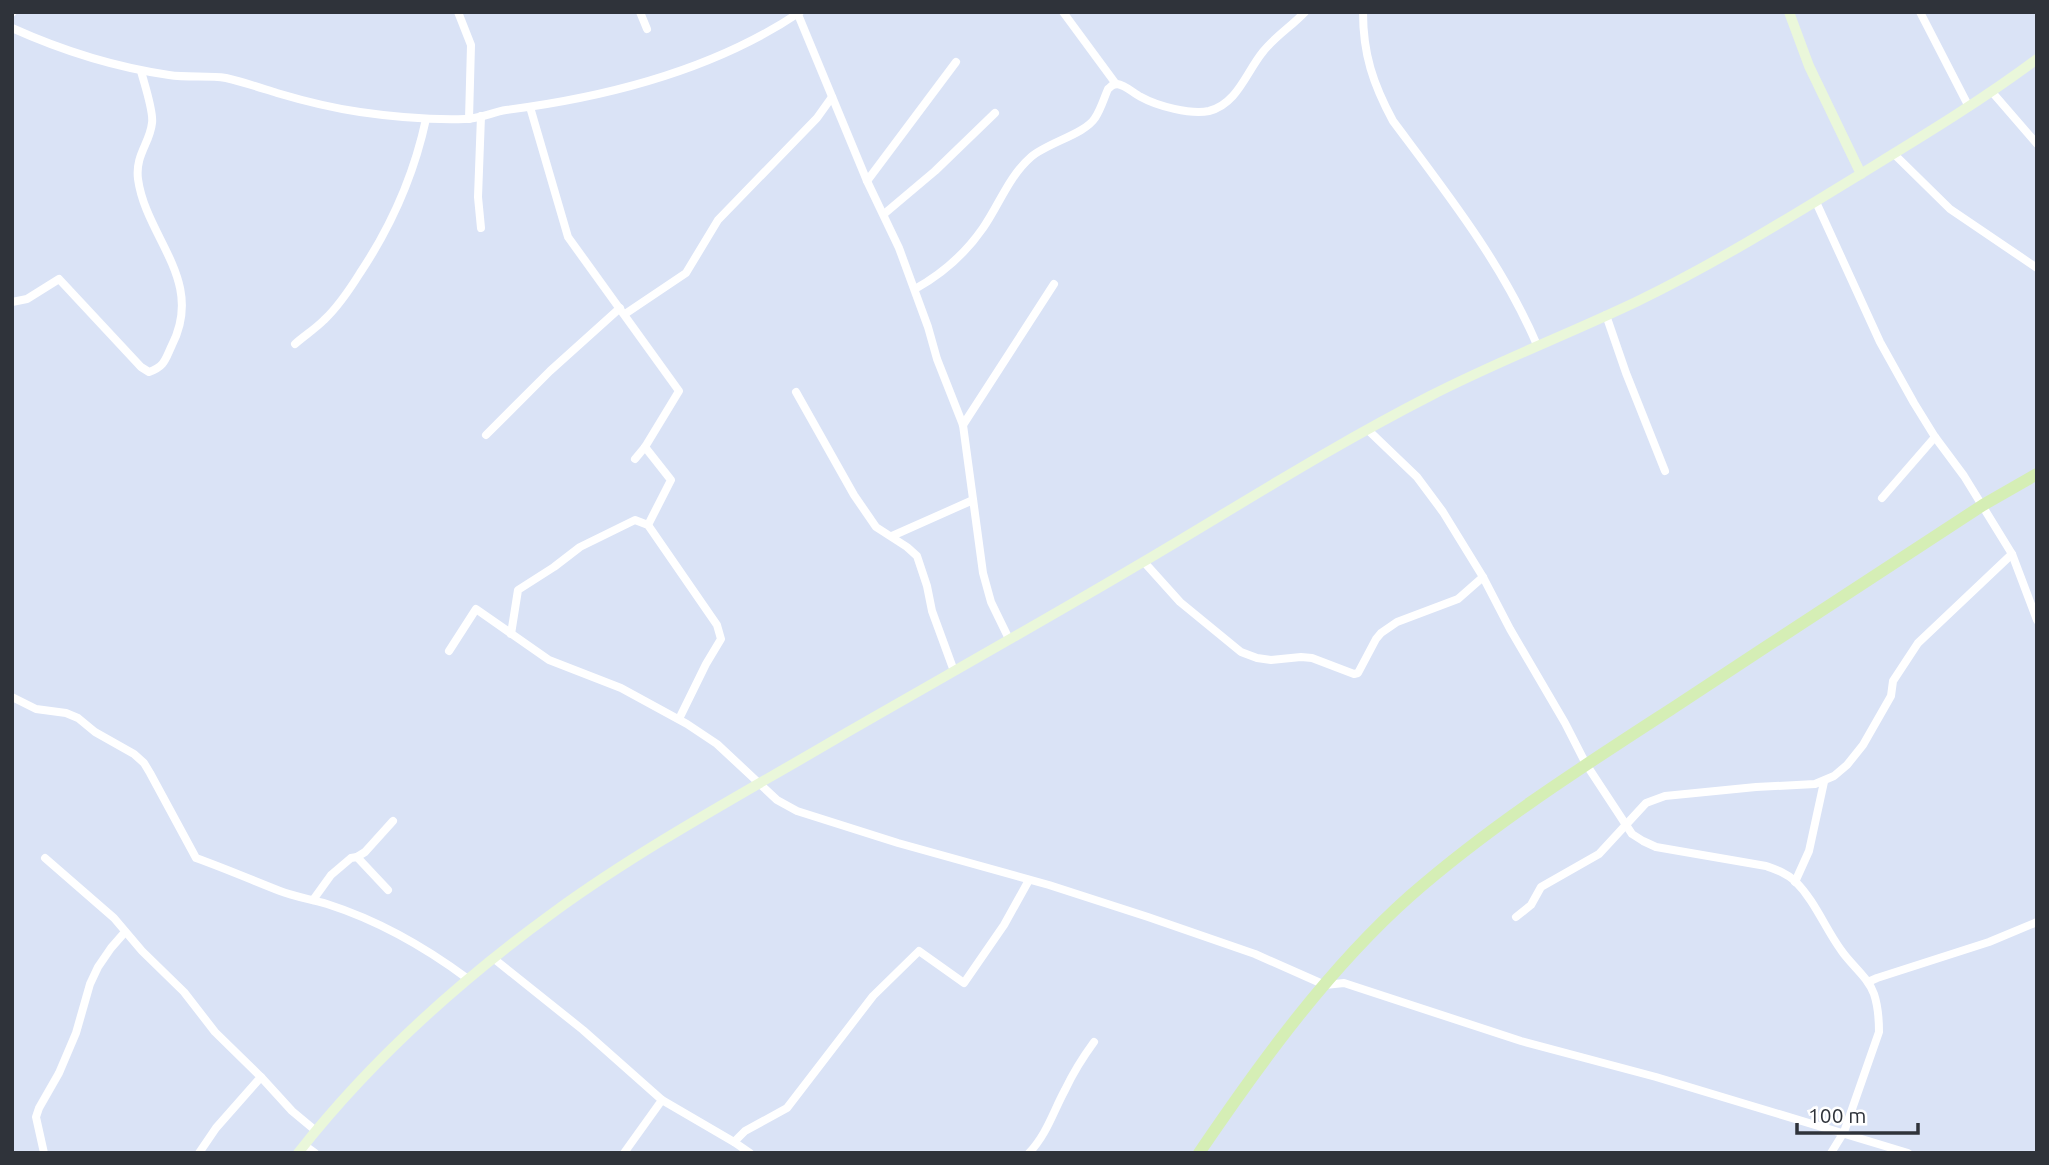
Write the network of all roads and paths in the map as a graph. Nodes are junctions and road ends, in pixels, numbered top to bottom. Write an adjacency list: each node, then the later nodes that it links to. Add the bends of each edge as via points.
1 (458, 12): 22 (street, via 471,45)
2 (640, 12): 10 (street)
3 (1063, 12): 14 (street)
4 (1305, 12): 14 (street, via 1262,52 1236,93 1209,111 1166,106)
5 (1363, 12): 37 (street, via 1368,63 1388,113 1485,248)
6 (1789, 12): 25 (main road, via 1809,66)
7 (1920, 12): 18 (street)
8 (798, 13): 16 (street); 17 (street, via 723,54 682,70 595,96)
9 (12, 28): 13 (street, via 80,56)
10 (647, 29)
11 (2037, 59): 15 (main road)
12 (956, 62): 26 (street)
13 (141, 71): 21 (street, via 226,78 319,104); 33 (street, via 153,122 137,166 140,190 179,278 182,310 163,365 149,372 141,367 59,279 27,299)
14 (1116, 84): 32 (street, via 1108,89 1089,125 1048,145 1020,167 962,253)
15 (1992, 92): 18 (main road); 23 (street)
16 (832, 97): 26 (street); 34 (street, via 718,220 686,273)
17 (530, 107): 20 (street); 34 (street, via 568,237)
18 (1969, 107): 24 (main road)
19 (995, 113): 28 (street)
20 (481, 116): 22 (street); 29 (street)
21 (426, 119): 22 (street); 36 (street, via 411,176 375,250 325,320)
22 (469, 119)
23 (2037, 144)
24 (1894, 154): 25 (main road); 30 (street, via 1950,209)
25 (1861, 174): 27 (main road)
26 (867, 181): 28 (street)
27 (1816, 202): 35 (main road, via 1690,274); 42 (street, via 1881,342)
28 (884, 215): 32 (street)
29 (481, 228)
30 (2037, 268)
31 (1054, 284): 39 (street)
32 (915, 289): 39 (street)
33 (12, 302)
34 (622, 311): 41 (street, via 550,371); 43 (street, via 679,391)
35 (1606, 315): 37 (main road); 45 (street)
36 (295, 344)
37 (1537, 345): 40 (main road)
38 (796, 392): 51 (street, via 876,527)
39 (963, 425): 48 (street)
40 (1368, 430): 53 (main road); 54 (street, via 1417,477)
41 (486, 435)
42 (1935, 437): 47 (street); 49 (street)
43 (645, 447): 44 (street); 50 (street, via 671,480)
44 (635, 459)
45 (1665, 471)
46 (2037, 474): 49 (main road)
47 (1882, 498)
48 (972, 500): 51 (street); 57 (street, via 990,602)
49 (1983, 505): 52 (street); 62 (main road)
50 (648, 525): 56 (street, via 635,520 580,547 518,590); 61 (street, via 717,625 721,639)
51 (892, 536): 59 (street, via 917,556)
52 (2012, 554): 55 (street); 63 (street, via 1918,643 1893,681 1891,696 1863,745)
53 (1144, 562): 54 (street, via 1180,602 1241,652 1271,660 1312,658 1354,674 1381,633 1397,622 1458,599); 57 (main road)
54 (1483, 577): 62 (street)
55 (2037, 620)
56 (511, 634): 58 (street, via 476,608); 61 (street, via 549,660 621,688)
57 (1009, 639): 59 (main road)
58 (449, 651)
59 (954, 671): 64 (main road)
60 (12, 697): 72 (street, via 36,709 66,713 134,754 150,773 196,858)
61 (679, 719): 64 (street, via 717,744)
62 (1586, 764): 66 (street); 79 (main road, via 1478,839 1409,897)
63 (1824, 782): 66 (street, via 1665,796 1646,803); 70 (street, via 1809,851)
64 (760, 784): 69 (street, via 797,811); 76 (main road, via 624,865)
65 (393, 821): 67 (street)
66 (1625, 825): 70 (street, via 1632,834 1656,846 1766,866 1783,871); 73 (street, via 1599,854 1541,887 1531,905)
67 (357, 857): 71 (street); 72 (street, via 331,875)
68 (45, 858): 75 (street)
69 (1029, 880): 79 (street, via 1255,954); 85 (street, via 964,983 919,951 873,996 787,1108)
70 (1795, 882): 78 (street)
71 (388, 890)
72 (313, 900): 77 (street, via 386,928)
73 (1516, 918)
74 (2037, 922): 78 (street)
75 (125, 932): 81 (street); 87 (street, via 98,967 76,1033 39,1108 36,1117)
76 (493, 958): 77 (main road); 82 (street)
77 (468, 979): 83 (main road, via 393,1046)
78 (1868, 982): 84 (street, via 1875,995 1879,1032)
79 (1325, 985): 84 (street, via 1344,983 1521,1041); 93 (main road)
80 (1094, 1042): 92 (street)
81 (261, 1077): 83 (street); 88 (street)
82 (662, 1100): 85 (street); 90 (street)
83 (316, 1131): 86 (main road)
84 (1844, 1132): 94 (street); 95 (street)
85 (734, 1142): 91 (street)
86 (301, 1149): 89 (street)
87 (44, 1153)
88 (199, 1153)
89 (315, 1153)
90 (624, 1153)
91 (750, 1153)
92 (1029, 1153)
93 (1199, 1153)
94 (1831, 1153)
95 (1908, 1153)

